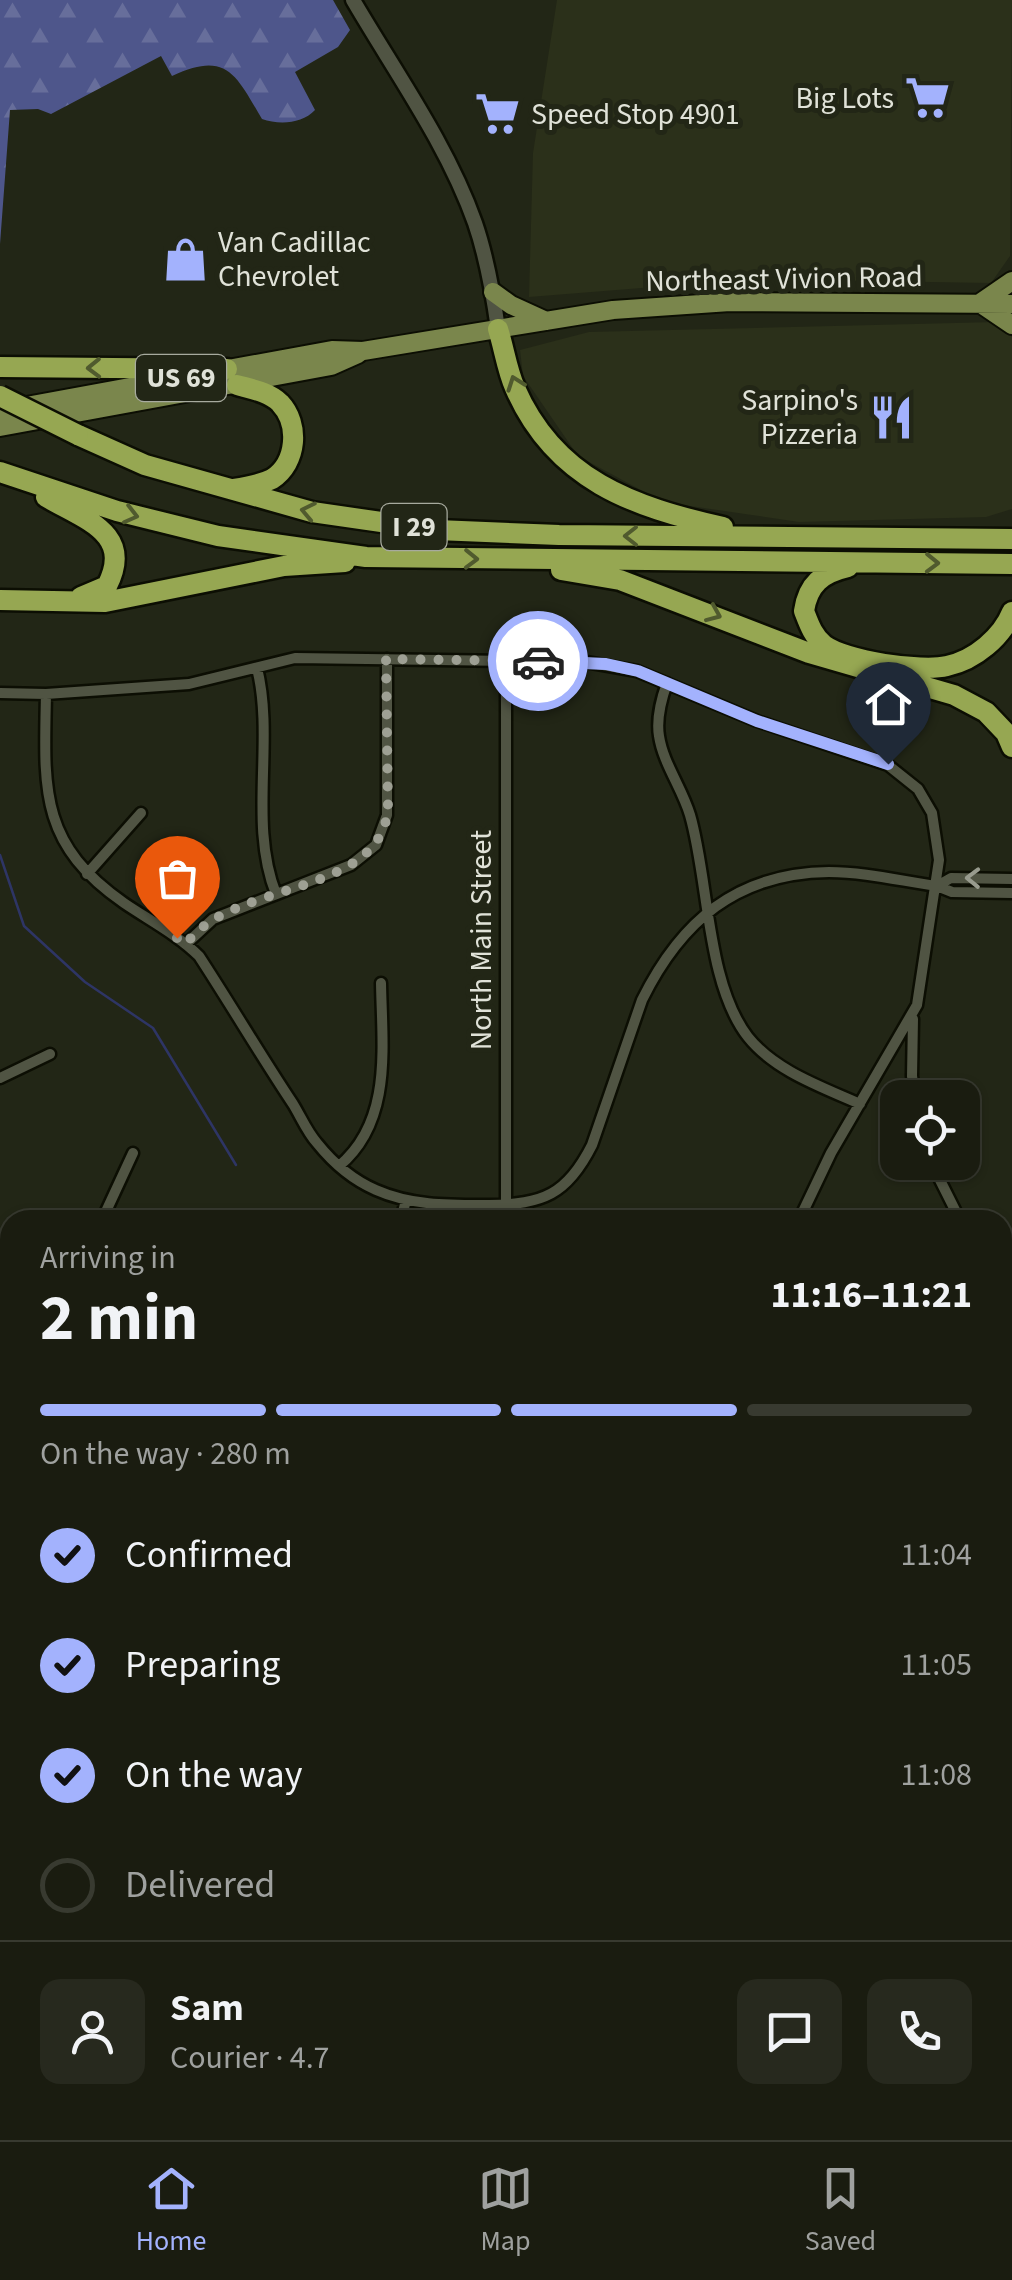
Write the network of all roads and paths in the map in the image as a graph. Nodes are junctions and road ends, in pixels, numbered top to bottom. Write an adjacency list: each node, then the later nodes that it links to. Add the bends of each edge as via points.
1 (353, 0): 3 (street, via 454,174)
2 (1012, 280): 4 (main road)
3 (492, 292): 6 (main road); 8 (street)
4 (979, 304): 5 (main road, Northeast Vivion Road / US 69); 6 (main road, Northeast Vivion Road / US 69, via 730,302); 7 (main road)
5 (1012, 304)
6 (546, 322): 8 (main road, Northeast Vivion Road / US 69)
7 (1012, 325)
8 (498, 329): 10 (main road, US 69, via 363,351 331,366); 16 (highway, one-way to 8, via 644,508 584,474 530,420)
9 (0, 368): 10 (highway, one-way to 9)
10 (232, 377): 12 (main road, US 69); 13 (main road, US 69); 15 (highway, via 281,404 293,438 275,477)
11 (0, 396): 15 (highway, I 29, bridge, via 145,465)
12 (0, 411)
13 (0, 427)
14 (2, 473): 18 (highway, I 29, one-way to 18, via 218,536); 22 (highway, via 102,530 116,558 107,586 91,595)
15 (230, 490): 16 (highway, I 29, one-way to 15, via 438,530 312,512)
16 (764, 536): 17 (highway, I 29)
17 (1006, 539)
18 (422, 558): 19 (highway, I 29, one-way to 19); 22 (highway, via 284,566 105,602)
19 (520, 560): 20 (highway, I 29); 30 (highway, one-way to 30, via 620,580 809,653 954,695 986,712)
20 (874, 562): 21 (highway, I 29, one-way to 21); 23 (highway, via 832,571 812,585 804,611 828,648 945,667 990,644)
21 (1006, 564)
22 (0, 596)
23 (1012, 612)
24 (386, 659): 25 (street); 26 (street, via 295,658); 36 (street, via 388,808 379,839 356,862)
25 (506, 661): 27 (street, via 606,664); 55 (street, North Main Street)
26 (257, 668): 29 (street, via 188,684); 36 (street, via 265,717 264,834)
27 (666, 683): 34 (street, via 888,764 918,789 932,813 940,860); 37 (street, via 660,740 689,811)
28 (0, 694): 29 (street)
29 (46, 694): 32 (street, via 49,808 65,849)
30 (1012, 747)
31 (141, 813): 32 (street)
32 (88, 874): 42 (street)
33 (1012, 879): 34 (street, one-way to 34, via 951,878)
34 (936, 886): 35 (street); 38 (street, via 826,872 758,885); 44 (street)
35 (1012, 893)
36 (276, 894): 42 (street, via 213,919)
37 (706, 898): 38 (street); 39 (street)
38 (718, 902): 39 (street)
39 (708, 910): 40 (street); 41 (street)
40 (697, 921): 41 (street); 55 (street, via 642,1000 582,1166 544,1198)
41 (712, 927): 50 (street, via 725,994 750,1039 795,1074)
42 (186, 944): 52 (street, via 315,1142)
43 (381, 983): 52 (street, via 375,1115)
44 (914, 1015): 45 (street); 46 (street)
45 (897, 1042): 46 (street); 50 (street)
46 (912, 1047): 49 (street)
47 (50, 1054): 48 (street)
48 (0, 1078)
49 (913, 1080)
50 (860, 1104): 59 (street)
51 (133, 1152): 56 (street)
52 (339, 1166): 54 (street)
53 (940, 1180): 60 (street)
54 (406, 1200): 55 (street); 57 (street)
55 (506, 1205): 58 (street, North Main Street)
56 (110, 1210)
57 (404, 1210)
58 (506, 1210)
59 (805, 1210)
60 (955, 1210)

